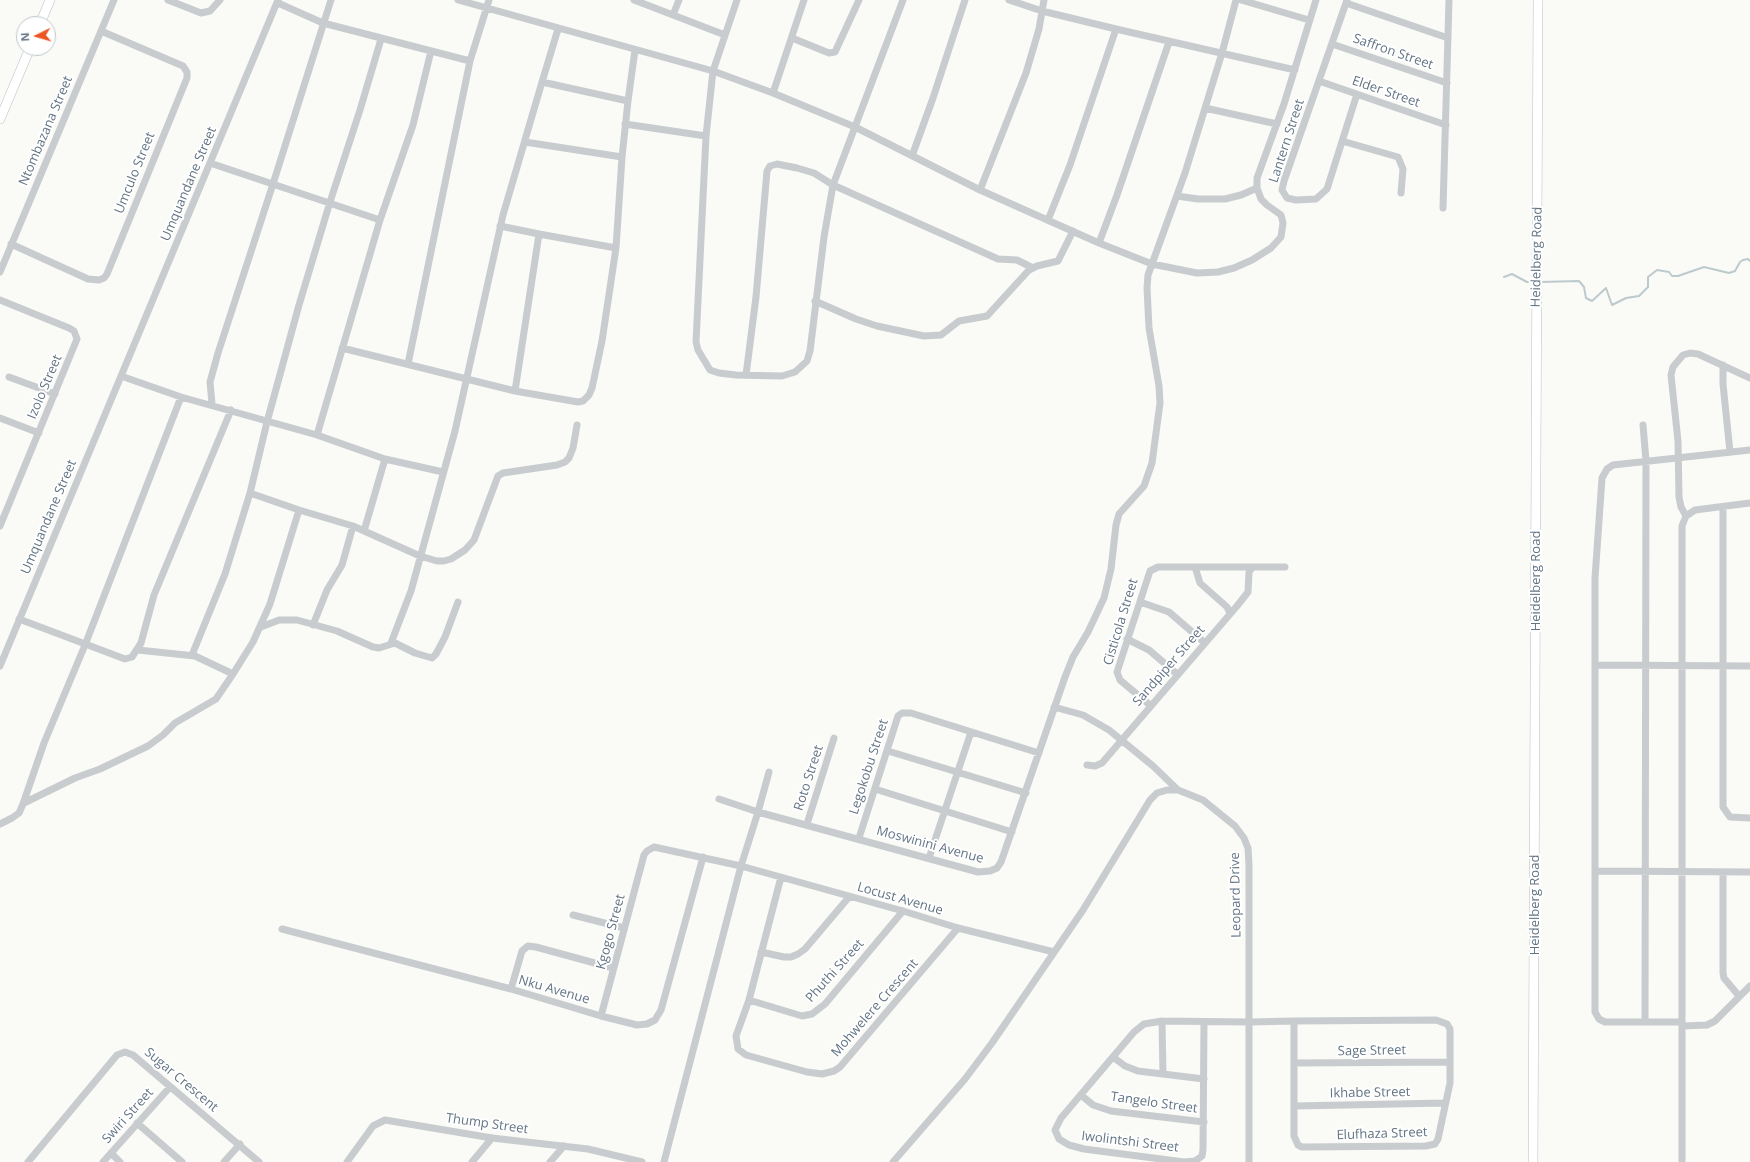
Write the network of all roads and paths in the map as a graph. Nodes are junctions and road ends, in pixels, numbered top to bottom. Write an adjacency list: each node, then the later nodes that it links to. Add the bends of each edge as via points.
1 (50, 0): 27 (main road)
2 (114, 0): 32 (street, Ntombazana Street)
3 (168, 0): 4 (street, via 201,13 210,11)
4 (220, 0)
5 (330, 0): 29 (street)
6 (458, 0): 24 (street)
7 (489, 0): 24 (street)
8 (634, 0): 26 (street)
9 (679, 0): 26 (street)
10 (737, 0): 33 (street)
11 (804, 0): 34 (street)
12 (860, 0): 34 (street, via 835,52 829,53)
13 (902, 0): 57 (street)
14 (966, 0): 61 (street)
15 (1009, 0): 25 (street)
16 (1044, 0): 25 (street)
17 (1236, 0): 41 (street, Moswinini Avenue)
18 (1241, 0): 28 (street)
19 (1316, 0): 28 (street)
20 (1450, 0): 35 (street)
21 (1538, 0): 223 (main road, Heidelberg Road)
22 (278, 1): 29 (street); 63 (street, Umquandane Street)
23 (1346, 2): 35 (street); 38 (street, Lantern Street)
24 (486, 8): 30 (street); 43 (street)
25 (1042, 10): 31 (street); 67 (street, via 1026,73)
26 (673, 15): 33 (street)
27 (43, 16)
28 (1310, 20): 44 (street)
29 (324, 23): 36 (street); 64 (street)
30 (558, 29): 39 (street); 46 (street)
31 (1116, 29): 37 (street); 73 (street)
32 (101, 31): 78 (street, Ntombazana Street); 78 (street, Umculo Street, via 183,66 187,72 187,78 107,274 99,280 88,279)
33 (725, 35): 45 (street)
34 (792, 38): 49 (street)
35 (1448, 38): 48 (street)
36 (381, 39): 40 (street); 70 (street)
37 (1169, 42): 41 (street); 77 (street)
38 (1332, 44): 47 (street, Lantern Street); 48 (street, Saffron Street)
39 (635, 50): 45 (street); 51 (street)
40 (431, 51): 43 (street); 72 (street, via 413,125)
41 (1222, 53): 44 (street); 52 (street, Moswinini Avenue)
42 (27, 56): 53 (main road)
43 (470, 61): 86 (street)
44 (1294, 70): 55 (street)
45 (713, 71): 49 (street); 58 (street)
46 (542, 82): 51 (street); 60 (street)
47 (1319, 82): 50 (street, Elder Street); 59 (street, Lantern Street, via 1284,181 1282,190 1286,198 1316,199 1327,189)
48 (1447, 83): 56 (street)
49 (773, 93): 57 (street)
50 (1357, 94): 56 (street, Elder Street); 59 (street, Lantern Street)
51 (628, 100): 54 (street)
52 (1204, 108): 55 (street); 69 (street, Moswinini Avenue)
53 (0, 119)
54 (625, 124): 58 (street); 62 (street)
55 (1277, 124): 66 (street, via 1261,166)
56 (1446, 125): 71 (street)
57 (855, 127): 61 (street); 65 (street)
58 (706, 136): 88 (street, via 697,344 710,370)
59 (1342, 141): 68 (street, via 1398,157 1403,169)
60 (525, 142): 62 (street); 74 (street)
61 (912, 156): 67 (street)
62 (622, 157): 79 (street)
63 (210, 163): 64 (street); 90 (street, Umquandane Street)
64 (274, 184): 70 (street); 96 (street, via 211,375)
65 (833, 185): 81 (street, via 998,259 1018,260); 84 (street); 88 (street, via 814,173 797,168 777,164 770,166 767,171)
66 (1257, 188): 69 (street, via 1225,199); 80 (street, via 1261,199 1281,216 1283,224 1281,237 1271,248 1252,260 1218,272 1197,273)
67 (980, 190): 73 (street)
68 (1401, 193)
69 (1177, 196): 80 (street, Moswinini Avenue)
70 (330, 202): 72 (street); 99 (street)
71 (1444, 208)
72 (380, 220): 85 (street)
73 (1048, 220): 75 (street)
74 (500, 226): 76 (street); 92 (street)
75 (1073, 231): 77 (street); 81 (street, via 1058,261)
76 (539, 234): 79 (street); 93 (street)
77 (1099, 243): 80 (street)
78 (11, 244): 82 (street, Ntombazana Street)
79 (616, 248): 93 (street, via 602,341 589,395 578,402)
80 (1152, 264): 143 (street, Moswinini Avenue, via 1147,283 1148,320 1160,403 1152,463 1144,486 1119,514 1104,598 1070,665)
81 (1032, 268): 84 (street, via 987,316 959,322 941,335 924,336 877,326)
82 (0, 272)
83 (0, 300): 94 (street, Izolo Street, via 69,328 76,335 76,345)
84 (815, 302): 88 (street, via 809,357 801,368 782,376)
85 (342, 348): 86 (street); 103 (street)
86 (408, 364): 92 (street)
87 (1723, 365): 91 (street); 105 (street); 106 (street, via 1690,352 1683,355 1673,367 1671,375)
88 (746, 375)
89 (9, 376): 94 (street)
90 (121, 376): 95 (street); 125 (street, Umquandane Street)
91 (1750, 378)
92 (467, 380): 93 (street); 109 (street)
93 (515, 391)
94 (55, 394): 102 (street, Izolo Street)
95 (182, 397): 96 (street); 131 (street)
96 (212, 404): 97 (street)
97 (231, 410): 99 (street); 132 (street, via 154,595)
98 (0, 418): 102 (street)
99 (267, 422): 103 (street); 110 (street)
100 (577, 425): 118 (street, via 573,448 565,462 498,476 474,540 469,546 444,561)
101 (1643, 425): 108 (street)
102 (39, 433): 115 (street, Izolo Street)
103 (317, 435): 107 (street)
104 (1750, 450): 105 (street)
105 (1730, 452): 106 (street)
106 (1678, 458): 108 (street); 114 (street, via 1679,497)
107 (385, 459): 109 (street); 117 (street)
108 (1646, 461): 135 (street, via 1613,465 1602,478 1595,578); 136 (street)
109 (443, 472): 118 (street)
110 (250, 493): 113 (street); 133 (street, via 225,574)
111 (1750, 503): 112 (street)
112 (1723, 507): 114 (street, via 1695,510); 138 (street)
113 (299, 510): 116 (street); 127 (street)
114 (1686, 516): 137 (street, via 1682,526)
115 (0, 526)
116 (353, 526): 117 (street); 126 (street, via 342,565)
117 (364, 531): 118 (street)
118 (420, 556): 129 (street, via 403,616)
119 (1195, 567): 121 (street, Cisticola Street); 123 (street, Cisticola Street, via 1154,569 1148,575); 124 (street, via 1200,583 1227,607)
120 (1285, 567): 121 (street, Cisticola Street)
121 (1252, 568): 124 (street, Sandpiper Street, via 1249,572 1248,592)
122 (458, 602): 129 (street, via 445,637 432,658 415,653 397,643)
123 (1140, 602): 128 (street, Cisticola Street); 130 (street, via 1169,612)
124 (1230, 613): 130 (street, Sandpiper Street)
125 (19, 619): 131 (street); 134 (street, Umquandane Street)
126 (313, 625): 127 (street, via 297,620 279,620); 129 (street, via 337,631 373,647 379,648)
127 (261, 627): 140 (street)
128 (1127, 639): 141 (street, via 1149,650); 142 (street, Cisticola Street, via 1118,667 1118,676)
129 (391, 643)
130 (1205, 643): 141 (street, Sandpiper Street)
131 (85, 645): 132 (street, via 125,659 132,657); 156 (street, via 44,743)
132 (138, 650): 133 (street)
133 (192, 655): 140 (street)
134 (0, 666)
135 (1596, 666): 136 (street); 168 (street)
136 (1645, 666): 137 (street); 169 (street)
137 (1682, 666): 138 (street); 170 (street)
138 (1723, 666): 139 (street); 159 (street, via 1723,807 1730,817)
139 (1750, 666)
140 (233, 674): 156 (street, via 216,699 175,723 148,746)
141 (1177, 674): 142 (street, Sandpiper Street)
142 (1150, 706): 146 (street, Sandpiper Street)
143 (1054, 707): 146 (street, Leopard Drive, via 1083,715); 148 (street, Moswinini Avenue)
144 (971, 732): 147 (street, Legokobu Street, via 902,713 898,716); 148 (street); 150 (street)
145 (834, 738): 161 (street, Roto Street)
146 (1121, 740): 149 (street, Sandpiper Street, via 1102,763 1095,766); 153 (street, Leopard Drive, via 1154,766)
147 (888, 751): 150 (street); 152 (street, Legokobu Street)
148 (1039, 753): 154 (street, Moswinini Avenue)
149 (1087, 765)
150 (958, 771): 154 (street); 157 (street)
151 (769, 772): 158 (street)
152 (875, 789): 157 (street); 163 (street, Legokobu Street)
153 (1178, 790): 181 (street, via 1167,790 1150,800 1131,835); 191 (street, Leopard Drive, via 1203,800 1235,826 1248,848)
154 (1026, 793): 162 (street, Moswinini Avenue)
155 (719, 799): 158 (street, Moswinini Avenue)
156 (24, 803): 160 (street, via 12,818)
157 (944, 811): 162 (street); 166 (street)
158 (758, 812): 161 (street, Moswinini Avenue); 167 (street)
159 (1750, 818)
160 (0, 824)
161 (807, 824): 163 (street, Moswinini Avenue)
162 (1012, 832): 166 (street, Moswinini Avenue, via 1001,862 997,868 990,871 978,872)
163 (859, 838): 166 (street, Moswinini Avenue)
164 (644, 855): 165 (street, Locust Avenue, via 650,848 659,847); 177 (street, Kgogo Street)
165 (703, 857): 167 (street, Locust Avenue); 187 (street, Nku Avenue, via 659,1015 652,1022 642,1025)
166 (929, 858)
167 (741, 866): 173 (street, Locust Avenue); 220 (street)
168 (1595, 871): 169 (street); 192 (street, via 1595,1012 1599,1019 1605,1022)
169 (1645, 872): 170 (street); 192 (street)
170 (1682, 872): 171 (street); 193 (street)
171 (1723, 872): 172 (street); 185 (street, via 1723,973 1724,978)
172 (1750, 872)
173 (781, 878): 174 (street, Locust Avenue); 180 (street, Mohwelere Crescent)
174 (849, 897): 175 (street, Locust Avenue); 180 (street, via 798,954 784,957)
175 (903, 911): 178 (street, Locust Avenue); 186 (street, Phuthi Street, via 825,1004 812,1014 802,1016)
176 (573, 915): 177 (street)
177 (624, 928): 182 (street, Kgogo Street)
178 (958, 928): 181 (street, Locust Avenue); 186 (street, Mohwelere Crescent, via 834,1071 822,1074 807,1072 741,1052 736,1036)
179 (282, 929): 184 (street, Nku Avenue)
180 (761, 952): 186 (street, Mohwelere Crescent)
181 (1054, 952): 221 (street, via 977,1064)
182 (613, 968): 184 (street, via 528,946 522,951); 187 (street, Kgogo Street)
183 (1750, 986): 185 (street)
184 (511, 989): 187 (street, Nku Avenue)
185 (1739, 996): 193 (street, via 1715,1021 1707,1025)
186 (749, 1000)
187 (601, 1016)
188 (1162, 1021): 190 (street, Iwolintshi Street); 194 (street, Iwolintshi Street, via 1139,1027); 197 (street)
189 (1294, 1021): 191 (street, Elufhaza Street); 195 (street, Elufhaza Street, via 1442,1021 1450,1029); 196 (street, Elufhaza Street)
190 (1204, 1022): 191 (street, Iwolintshi Street); 198 (street, Iwolintshi Street)
191 (1250, 1022): 222 (street, Leopard Drive)
192 (1645, 1022): 193 (street)
193 (1682, 1024): 224 (street)
194 (1113, 1057): 197 (street, via 1132,1069); 200 (street, Iwolintshi Street)
195 (1450, 1062): 196 (street, Sage Street); 201 (street, Elufhaza Street, via 1450,1083)
196 (1294, 1064): 202 (street, Elufhaza Street)
197 (1163, 1074): 198 (street)
198 (1204, 1079): 203 (street, Iwolintshi Street)
199 (170, 1087): 204 (street, Swiri Street); 206 (street, Sugar Crescent); 210 (street, Sugar Crescent, via 128,1052 120,1053)
200 (1081, 1095): 203 (street, Tangelo Street, via 1093,1105 1111,1111); 203 (street, Iwolintshi Street, via 1061,1118 1055,1130 1060,1139 1075,1148 1195,1161 1202,1156)
201 (1445, 1103): 202 (street, Ikhabe Street); 202 (street, Elufhaza Street, via 1438,1140 1431,1146 1302,1147 1294,1139)
202 (1295, 1106)
203 (1204, 1122)
204 (137, 1123): 208 (street, Swiri Street); 213 (street)
205 (492, 1138): 207 (street, Thump Street); 216 (street, Thump Street, via 385,1120 373,1126); 217 (street)
206 (240, 1144): 214 (street); 215 (street, Sugar Crescent)
207 (564, 1146): 209 (street, Thump Street, via 588,1149); 218 (street)
208 (111, 1154): 211 (street, Swiri Street); 212 (street)
209 (625, 1160): 219 (street, Thump Street)
210 (28, 1162)
211 (103, 1162)
212 (120, 1162)
213 (182, 1162)
214 (224, 1162)
215 (259, 1162)
216 (347, 1162)
217 (472, 1162)
218 (550, 1162)
219 (642, 1162)
220 (664, 1162)
221 (893, 1162)
222 (1249, 1162)
223 (1533, 1162)
224 (1682, 1162)

